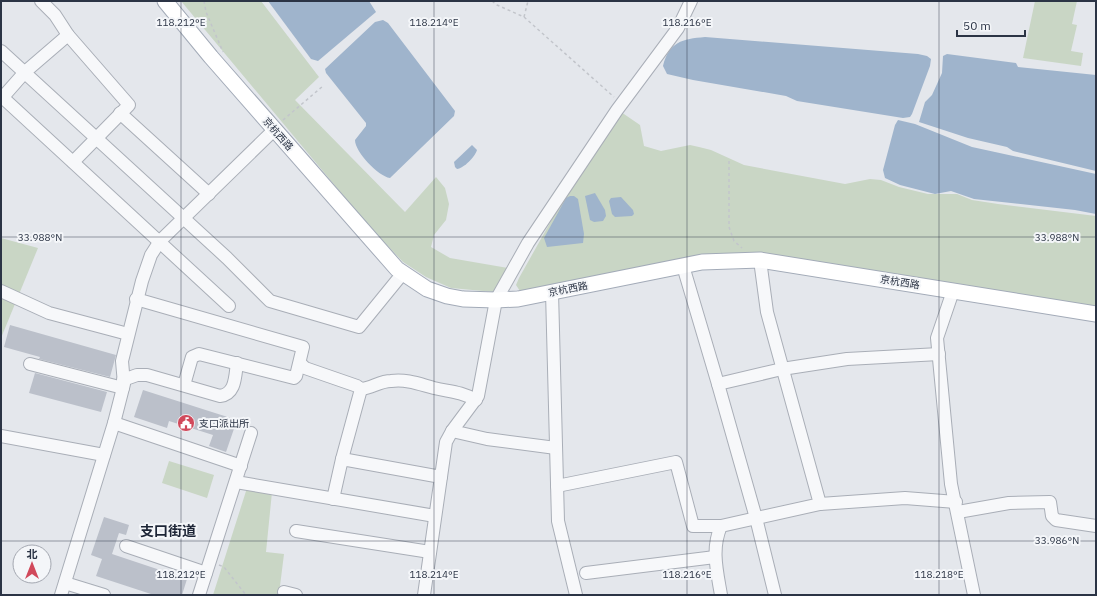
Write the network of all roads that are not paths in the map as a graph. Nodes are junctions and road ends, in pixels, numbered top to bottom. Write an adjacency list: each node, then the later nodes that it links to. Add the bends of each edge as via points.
1 (41, 1): 4 (street, via 55,15)
2 (164, 1): 9 (main road, 京杭西路)
3 (691, 1): 22 (street, via 678,28 621,103 528,243)
4 (68, 35): 6 (street); 8 (street, via 129,105)
5 (1, 50): 6 (street)
6 (24, 72): 7 (street); 10 (street)
7 (2, 96): 11 (street)
8 (120, 113): 10 (street); 12 (street)
9 (272, 127): 12 (street); 17 (main road, 京杭西路)
10 (95, 138): 11 (street); 13 (street)
11 (73, 162): 14 (street)
12 (209, 194): 13 (street)
13 (184, 219): 14 (street); 17 (street, via 270,301 359,327)
14 (160, 242): 21 (street, via 151,255); 23 (street)
15 (756, 260): 16 (main road, 京杭西路, via 702,262); 19 (main road, 京杭西路); 30 (street)
16 (683, 266): 20 (main road, 京杭西路); 32 (street)
17 (403, 274): 22 (main road, 京杭西路, via 427,289 446,296)
18 (1, 291): 25 (street, via 49,313)
19 (953, 291): 24 (main road, 京杭西路); 26 (street, via 937,338)
20 (552, 292): 22 (main road, 京杭西路, via 518,299); 40 (street)
21 (136, 299): 25 (street); 28 (street, via 301,346 304,350)
22 (496, 300): 35 (street)
23 (229, 306)
24 (1096, 314)
25 (128, 334): 31 (street, via 122,361)
26 (938, 354): 30 (street, via 847,359); 49 (street, via 951,484)
27 (237, 363): 28 (street, via 294,378); 33 (street, via 195,354); 33 (street, via 232,389 224,396)
28 (300, 363): 34 (street, via 305,368)
29 (30, 364): 31 (street)
30 (782, 369): 32 (street); 48 (street)
31 (123, 384): 33 (street, via 137,375 147,375); 36 (street)
32 (718, 384): 51 (street)
33 (184, 385)
34 (361, 389): 35 (street, via 382,382 409,381 461,392); 42 (street)
35 (476, 400): 37 (street)
36 (114, 423): 41 (street); 43 (street)
37 (452, 431): 40 (street, via 487,439); 44 (street, via 446,442)
38 (251, 433): 43 (street)
39 (1, 436): 41 (street)
40 (556, 448): 46 (street)
41 (104, 455): 60 (street)
42 (342, 459): 44 (street); 47 (street)
43 (241, 466): 45 (street)
44 (441, 477): 50 (street)
45 (236, 482): 47 (street); 58 (street)
46 (557, 486): 52 (street, via 676,462 692,526); 67 (street, via 558,521)
47 (333, 499): 50 (street)
48 (820, 504): 49 (street, via 905,498); 51 (street)
49 (957, 507): 53 (street, via 1050,502 1052,516 1056,520); 70 (street)
50 (434, 516): 56 (street)
51 (756, 518): 52 (street); 69 (street)
52 (721, 526): 57 (street, via 716,538)
53 (1096, 526)
54 (296, 531): 56 (street)
55 (126, 546): 58 (street)
56 (430, 552): 66 (street)
57 (715, 557): 59 (street); 68 (street)
58 (206, 573): 64 (street)
59 (586, 573)
60 (65, 583): 62 (street); 63 (street)
61 (284, 592): 65 (street)
62 (61, 595)
63 (104, 595)
64 (199, 595)
65 (296, 595)
66 (424, 595)
67 (576, 595)
68 (721, 595)
69 (774, 595)
70 (974, 595)

